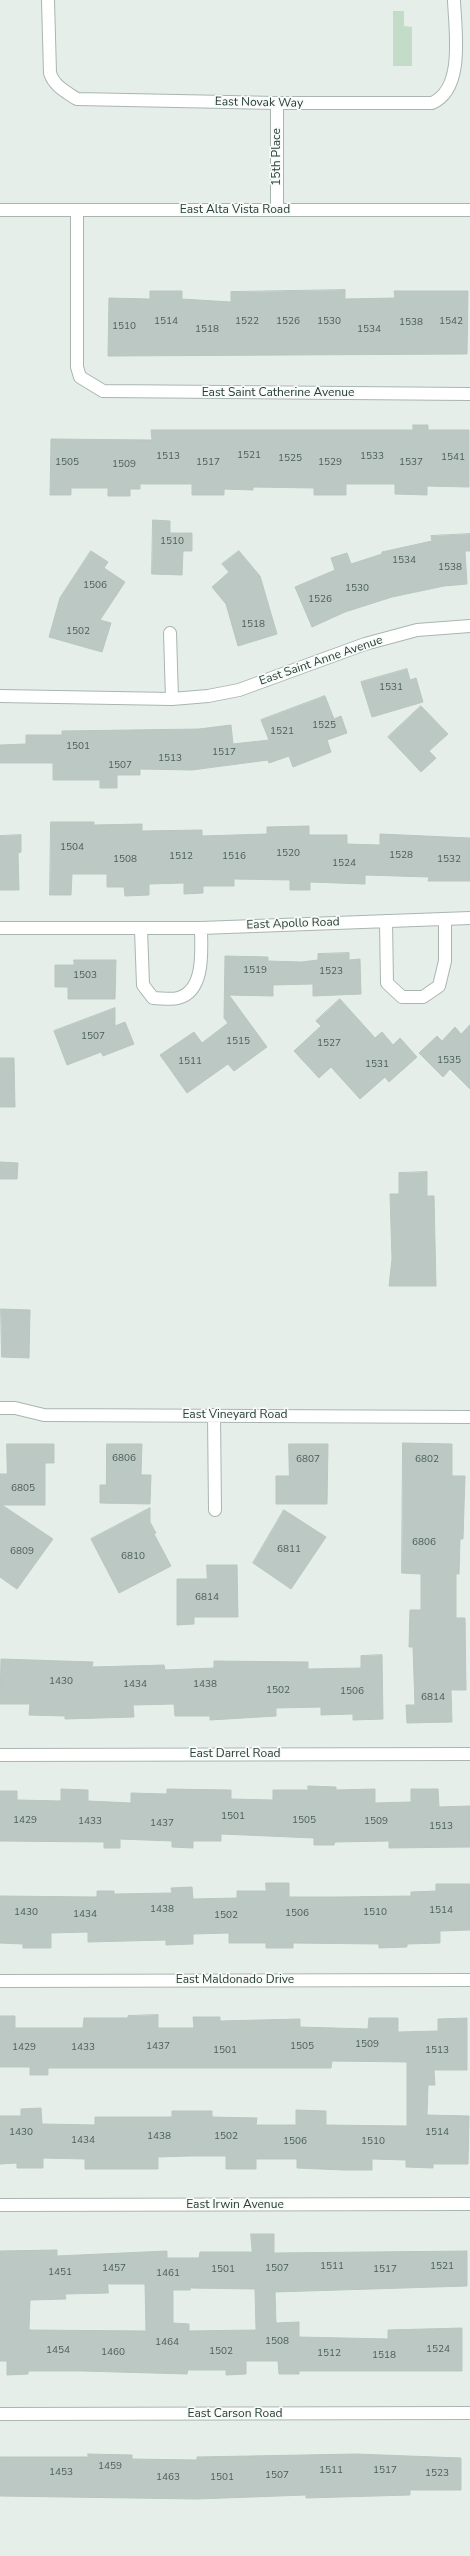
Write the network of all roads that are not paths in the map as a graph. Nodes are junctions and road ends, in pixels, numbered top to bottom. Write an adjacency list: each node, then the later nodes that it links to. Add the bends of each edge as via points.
1 (48, 0): 3 (street, East Novak Way, via 48,62 52,80 77,99)
2 (454, 0): 3 (street, East Novak Way, via 455,63 451,87 445,96 432,103)
3 (277, 103): 6 (street, 15th Place)
4 (0, 210): 5 (street, East Alta Vista Road)
5 (77, 210): 6 (street, East Alta Vista Road); 8 (street, East Saint Catherine Avenue, via 77,367 80,377 103,391)
6 (277, 210): 7 (street, East Alta Vista Road)
7 (470, 210)
8 (470, 394)
9 (470, 626): 12 (street, East Saint Anne Avenue, via 417,630 365,644 239,690)
10 (170, 633): 12 (street)
11 (0, 696): 12 (street, East Saint Anne Avenue)
12 (172, 699)
13 (470, 918): 14 (street, East Apollo Road)
14 (445, 919): 15 (street, East Apollo Road); 15 (street, via 445,961 439,986 423,997 402,997 387,983)
15 (386, 921): 17 (street, East Apollo Road)
16 (0, 928): 18 (street, East Apollo Road)
17 (201, 928): 18 (street, East Apollo Road); 18 (street, via 201,966 194,986 179,998 153,998 143,985)
18 (141, 929)
19 (0, 1408): 20 (street, East Vineyard Road, via 15,1408 44,1415)
20 (214, 1415): 21 (street, East Vineyard Road); 22 (street)
21 (470, 1417)
22 (215, 1510)
23 (470, 1754): 24 (street, East Darrel Road)
24 (0, 1755)
25 (0, 1980): 26 (street, East Maldonado Drive)
26 (470, 1980)
27 (470, 2204): 28 (street, East Irwin Avenue)
28 (0, 2205)
29 (470, 2413): 30 (street, East Carson Road)
30 (0, 2414)

